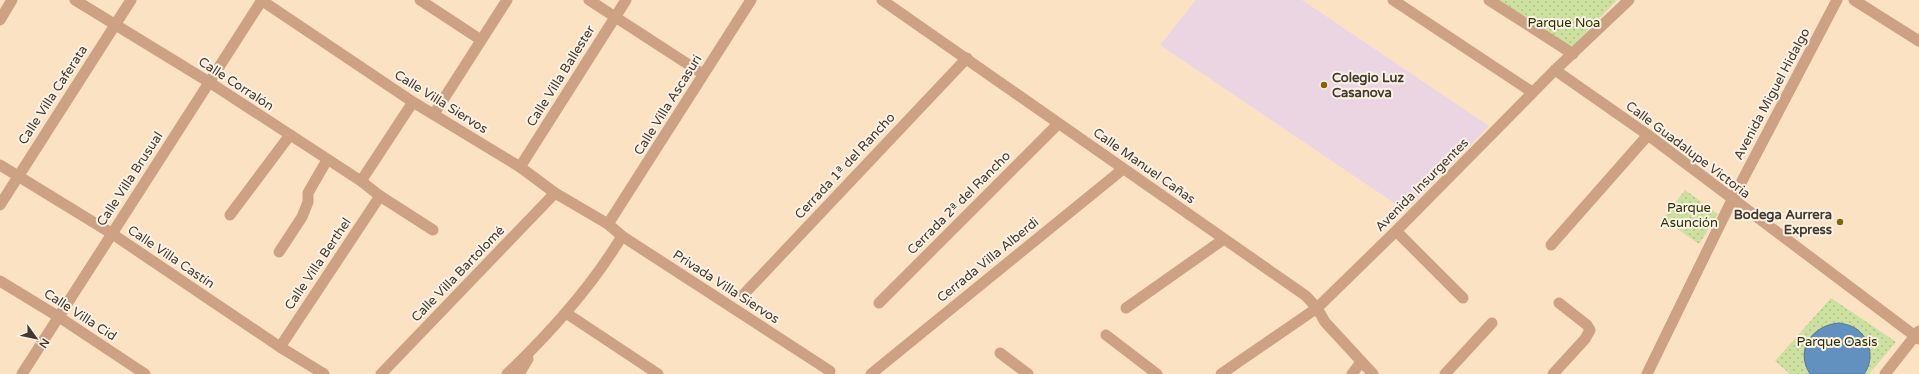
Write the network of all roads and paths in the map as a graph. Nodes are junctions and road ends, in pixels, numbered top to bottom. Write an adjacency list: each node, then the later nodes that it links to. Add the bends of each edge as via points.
1 (12, 0): 17 (street)
2 (75, 0): 18 (street, Calle Corralón)
3 (131, 0): 18 (street, Calle Villa Caferata)
4 (261, 0): 25 (street, Calle Villa Brusual); 27 (street, Calle Villa Siervos)
5 (420, 0): 19 (street)
6 (507, 0): 19 (street)
7 (589, 0): 16 (street)
8 (626, 0): 16 (street, Calle Villa Ballester)
9 (751, 0): 24 (street, Calle Villa Ascasuri)
10 (882, 0): 22 (street, Calle Manuel Cañas)
11 (1393, 0): 26 (street)
12 (1489, 0): 21 (street)
13 (1629, 0): 21 (street, Avenida Insurgentes)
14 (1837, 0): 40 (street, Avenida Miguel Hidalgo)
15 (1854, 0): 20 (street)
16 (616, 16): 24 (street); 34 (street, Calle Villa Ballester)
17 (0, 20)
18 (115, 25): 25 (street, Calle Corralón); 36 (street, Calle Villa Caferata)
19 (481, 40): 28 (street)
20 (1919, 41)
21 (1573, 54): 23 (street, Avenida Insurgentes)
22 (967, 58): 29 (street, Calle Manuel Cañas); 52 (street, Cerrada 1ª del Rancho)
23 (1555, 70): 26 (street, Avenida Insurgentes); 31 (street, Calle Guadalupe Victoria)
24 (703, 74): 43 (street, Calle Villa Ascasuri)
25 (209, 82): 30 (street, Calle Corralón); 46 (street, Calle Villa Brusual)
26 (1532, 92): 45 (street, Avenida Insurgentes)
27 (413, 102): 28 (street, Calle Villa Siervos); 37 (street)
28 (434, 114): 34 (street, Calle Villa Siervos)
29 (1058, 124): 35 (street, Calle Manuel Cañas); 54 (street, Cerrada 2ª del Rancho)
30 (290, 135): 32 (street, Calle Corralón); 42 (street)
31 (1648, 135): 40 (street, Calle Guadalupe Victoria); 49 (street)
32 (327, 160): 37 (street, Calle Corralón); 50 (street, via 308,192 308,202 302,217)
33 (0, 165): 36 (street, Calle Villa Castín)
34 (520, 168): 38 (street, Calle Villa Siervos)
35 (1123, 169): 48 (street, Calle Manuel Cañas); 76 (street, Cerrada Villa Alberdi)
36 (17, 176): 41 (street, Calle Villa Caferata); 46 (street, Calle Villa Castín)
37 (361, 181): 39 (street, Calle Corralón)
38 (554, 192): 43 (street, Calle Villa Siervos); 72 (street, Calle Villa Bartolomé)
39 (380, 196): 44 (street, Calle Corralón); 63 (street, Calle Villa Berthel)
40 (1732, 200): 62 (street, Calle Guadalupe Victoria); 84 (street, Avenida Miguel Hidalgo)
41 (0, 205)
42 (230, 215)
43 (608, 224): 47 (street, Privada Villa Siervos)
44 (432, 230)
45 (1396, 231): 53 (street); 57 (street, Avenida Insurgentes)
46 (111, 233): 59 (street, Calle Villa Brusual); 63 (street, Calle Villa Castín)
47 (622, 236): 58 (street, via 604,267); 68 (street, Privada Villa Siervos)
48 (1224, 238): 56 (street); 57 (street, Calle Manuel Cañas, via 1306,296)
49 (1551, 245)
50 (279, 252)
51 (0, 281): 59 (street, Calle Villa Cid)
52 (744, 294)
53 (1462, 298)
54 (879, 303)
55 (1559, 303): 83 (street, via 1590,330)
56 (1126, 308)
57 (1316, 308): 66 (street, Calle Manuel Cañas, via 1325,322); 79 (street, Avenida Insurgentes)
58 (566, 313): 64 (street); 67 (street)
59 (59, 317): 69 (street, Calle Villa Brusual); 70 (street, Calle Villa Cid)
60 (1492, 323): 82 (street)
61 (1106, 335): 78 (street)
62 (1918, 335): 85 (street)
63 (280, 347): 71 (street, Calle Villa Castín)
64 (534, 348): 73 (street); 74 (street)
65 (1000, 353): 77 (street)
66 (1361, 362): 80 (street); 81 (street, Calle Manuel Cañas)
67 (647, 371): 75 (street)
68 (830, 371)
69 (22, 374)
70 (145, 374)
71 (324, 374)
72 (381, 374)
73 (507, 374)
74 (519, 374)
75 (658, 374)
76 (871, 374)
77 (1028, 374)
78 (1157, 374)
79 (1221, 374)
80 (1352, 374)
81 (1373, 374)
82 (1445, 374)
83 (1553, 374)
84 (1647, 374)
85 (1885, 374)

